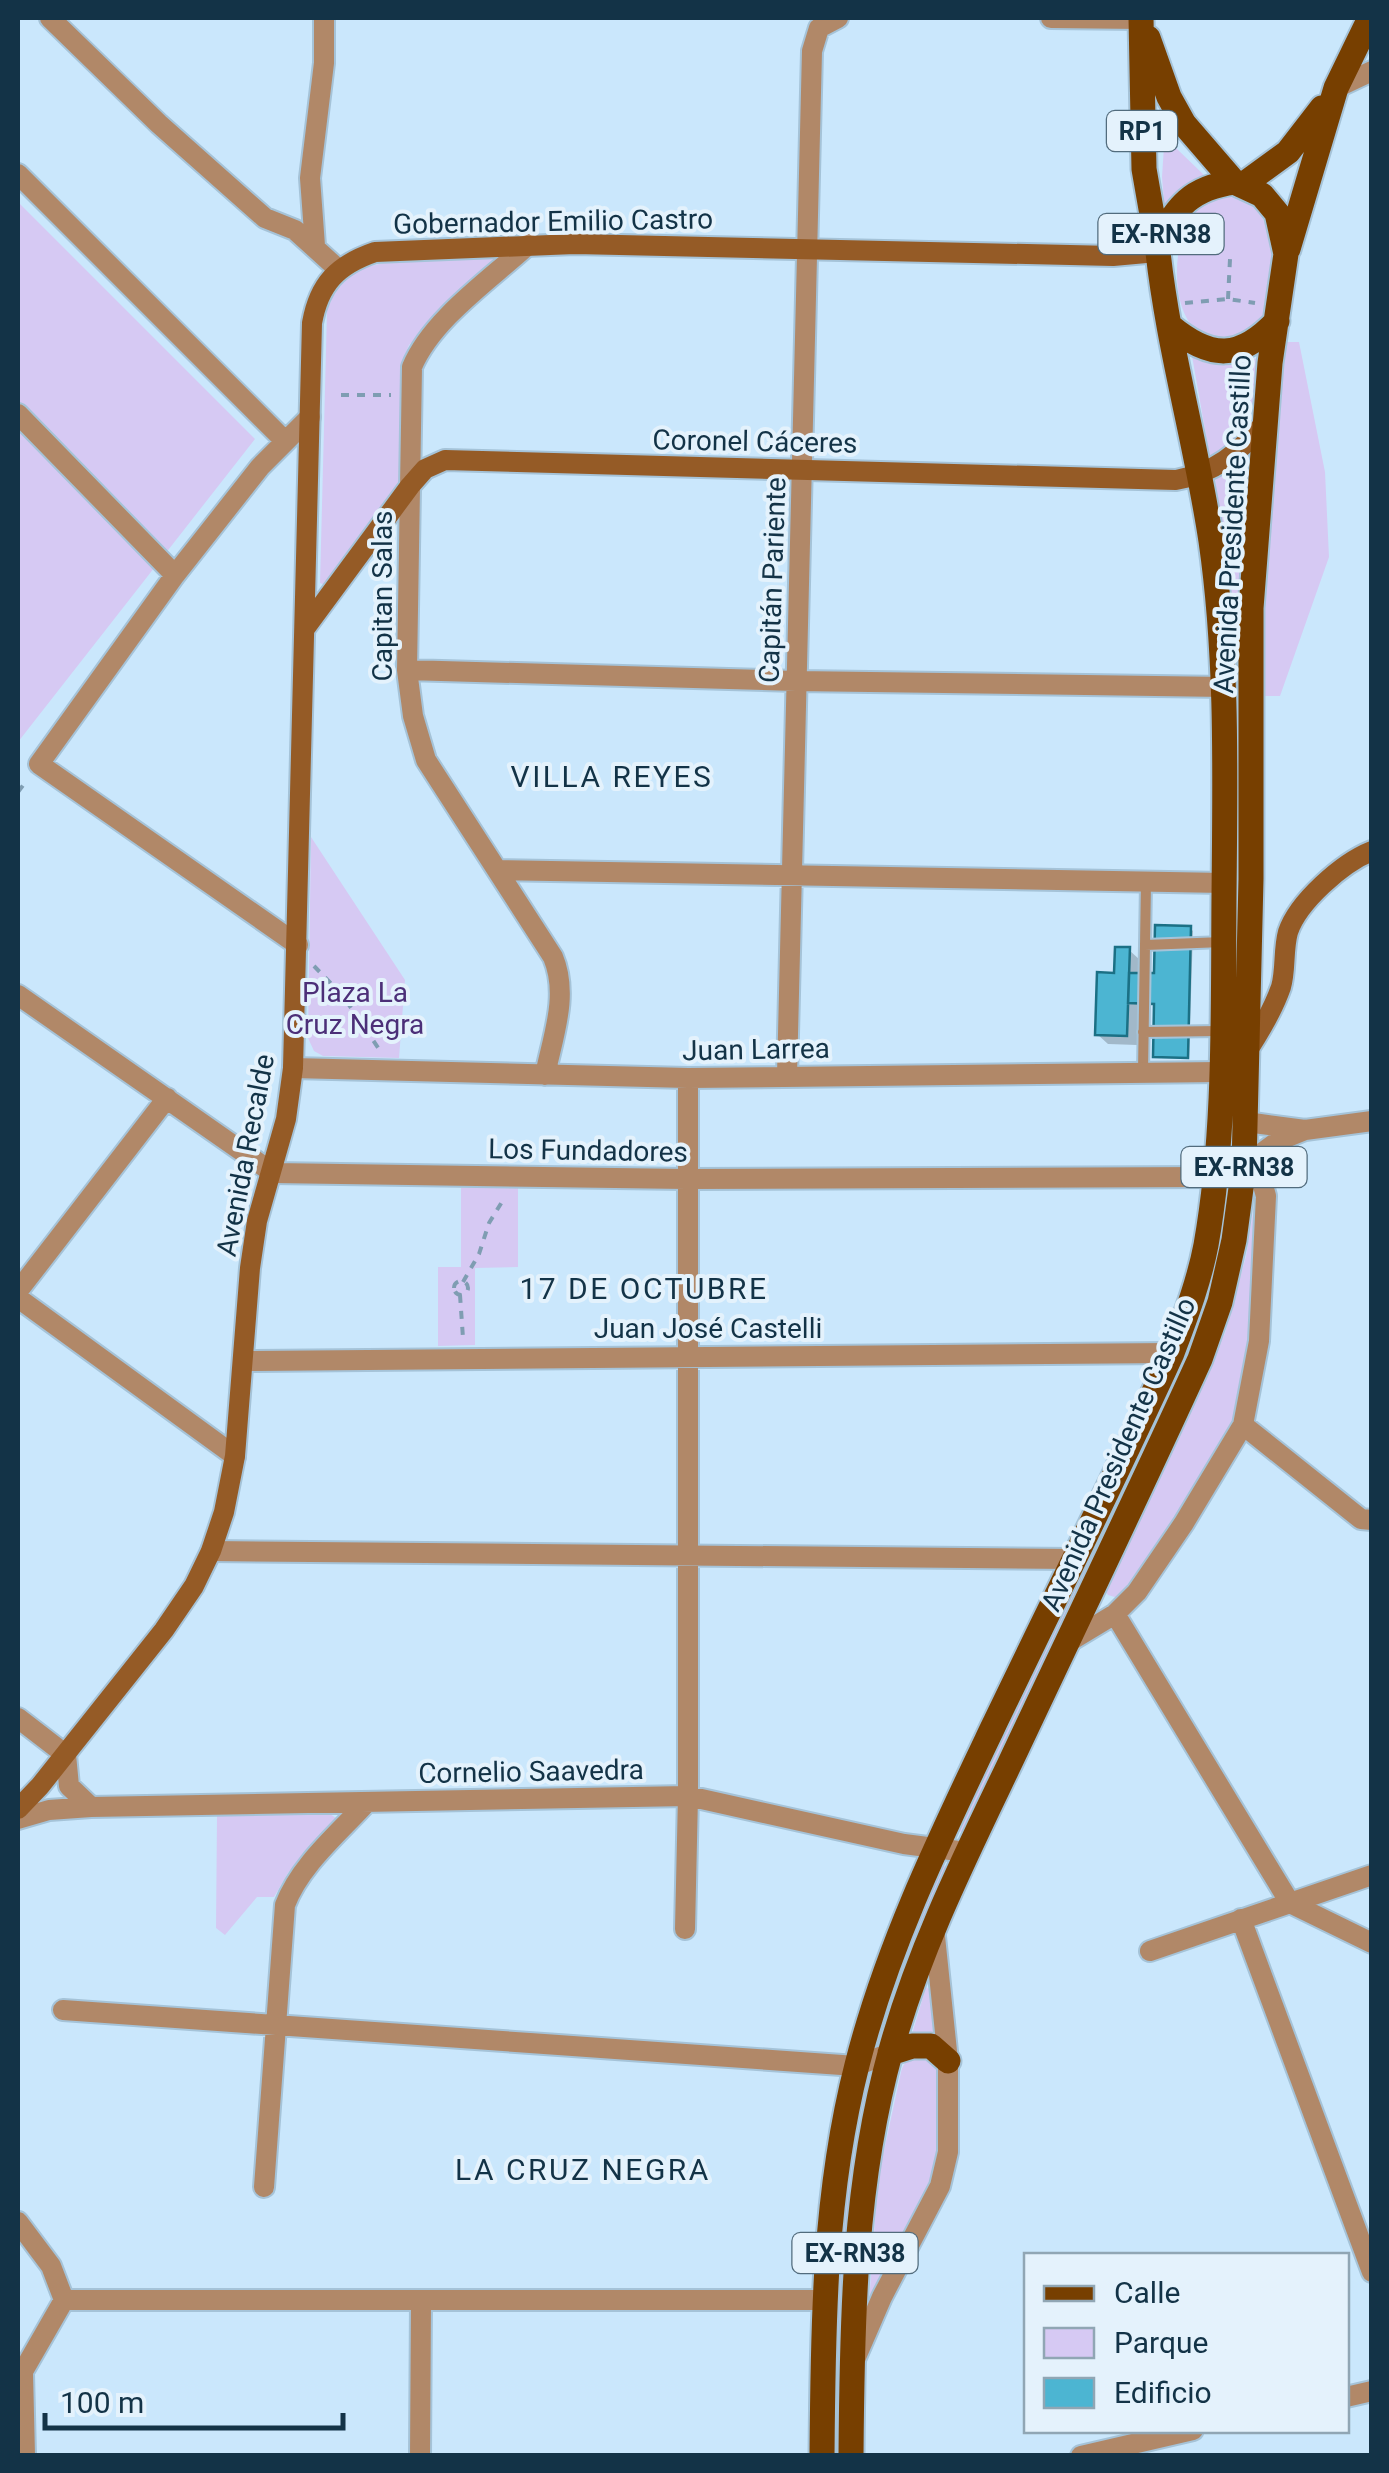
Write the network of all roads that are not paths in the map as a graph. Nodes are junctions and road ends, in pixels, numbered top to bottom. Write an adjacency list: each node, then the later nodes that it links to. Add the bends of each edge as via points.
1 (50, 18): 12 (street, via 265,218)
2 (324, 18): 12 (street, via 310,178)
3 (838, 18): 13 (street, Capitán Pariente, via 819,28 812,51)
4 (1051, 18): 5 (street)
5 (1141, 18): 10 (main road, RP1, via 1184,124); 14 (main road, RP1, via 1144,169)
6 (1370, 18): 8 (main road, EX-RN38)
7 (1372, 71): 8 (street)
8 (1336, 88): 10 (main road, EX-RN38, via 1288,152); 15 (main road, EX-RN38)
9 (18, 174): 22 (street)
10 (1239, 183): 14 (main road, EX-RN38, via 1194,193); 15 (main road, EX-RN38, via 1262,195 1276,214)
11 (529, 244): 13 (street, Gobernador Emilio Castro); 16 (street, Gobernador Emilio Castro, via 375,252); 25 (street, Capitan Salas, via 421,345 412,367)
12 (315, 246): 16 (street)
13 (809, 248): 14 (street, Gobernador Emilio Castro, via 1114,256); 23 (street, Capitán Pariente)
14 (1157, 248): 18 (main road, EX-RN38)
15 (1286, 254): 17 (main road, EX-RN38)
16 (338, 269): 20 (street, Avenida Recalde, via 314,312)
17 (1278, 314): 18 (main road, via 1248,346 1231,351 1202,348); 21 (main road, Avenida Presidente Castillo / EX-RN38)
18 (1168, 316): 24 (main road, Avenida Presidente Castillo / EX-RN38)
19 (18, 414): 26 (street)
20 (310, 417): 22 (street); 27 (street, Avenida Recalde)
21 (1264, 424): 24 (street, Coronel Cáceres, via 1237,454); 42 (main road, Avenida Presidente Castillo / EX-RN38, via 1251,608)
22 (284, 441): 26 (street)
23 (803, 470): 24 (street, Coronel Cáceres); 25 (street, Coronel Cáceres, via 445,460); 29 (street, Capitán Pariente)
24 (1200, 476): 30 (main road, Avenida Presidente Castillo / EX-RN38)
25 (410, 486): 27 (street, Coronel Cáceres); 28 (street, Capitan Salas)
26 (176, 574): 38 (street, via 39,764)
27 (306, 627): 38 (street, Avenida Recalde)
28 (407, 670): 29 (street); 32 (street, Capitan Salas, via 426,760)
29 (796, 681): 30 (street); 33 (street, Capitán Pariente)
30 (1225, 687): 35 (main road, Avenida Presidente Castillo / EX-RN38)
31 (1370, 850): 42 (street, via 1311,895 1296,915 1282,983)
32 (498, 870): 33 (street); 46 (street, Capitan Salas, via 560,974)
33 (793, 876): 34 (street); 47 (street, Capitán Pariente)
34 (1146, 882): 35 (street); 37 (lane)
35 (1224, 883): 36 (main road, Avenida Presidente Castillo / EX-RN38)
36 (1224, 942): 37 (lane); 40 (main road, Avenida Presidente Castillo / EX-RN38)
37 (1145, 944): 41 (lane)
38 (298, 945): 43 (street, Avenida Recalde)
39 (18, 994): 49 (street)
40 (1221, 1031): 41 (lane); 44 (main road, Avenida Presidente Castillo / EX-RN38)
41 (1143, 1032): 45 (lane)
42 (1248, 1050): 51 (main road, Avenida Presidente Castillo / EX-RN38)
43 (293, 1068): 46 (street, Juan Larrea); 54 (street, Avenida Recalde)
44 (1220, 1072): 45 (street, Juan Larrea); 55 (main road, Avenida Presidente Castillo / EX-RN38)
45 (1142, 1073): 47 (street, Juan Larrea)
46 (545, 1075): 48 (street, Juan Larrea)
47 (787, 1075): 48 (street, Juan Larrea)
48 (688, 1078): 56 (street)
49 (167, 1098): 54 (street); 57 (street)
50 (1372, 1121): 52 (street)
51 (1246, 1122): 52 (street); 53 (main road, Avenida Presidente Castillo / EX-RN38)
52 (1305, 1130): 53 (street)
53 (1244, 1166): 61 (street, via 1261,1178 1266,1196 1259,1341); 68 (main road, Avenida Presidente Castillo / EX-RN38, via 1220,1302 1200,1359)
54 (273, 1173): 56 (street, Los Fundadores); 60 (street, Avenida Recalde, via 250,1268)
55 (1214, 1177): 56 (street, Los Fundadores); 58 (main road, Avenida Presidente Castillo / EX-RN38, via 1206,1246)
56 (686, 1179): 59 (street)
57 (18, 1294): 62 (street)
58 (1172, 1353): 59 (street, Juan José Castelli); 66 (main road, Avenida Presidente Castillo / EX-RN38)
59 (686, 1355): 60 (street, Juan José Castelli); 65 (street)
60 (245, 1361): 62 (street, Avenida Recalde)
61 (1243, 1425): 63 (street, via 1361,1519); 67 (street, via 1165,1551)
62 (236, 1456): 64 (street, Avenida Recalde)
63 (1372, 1520)
64 (210, 1552): 65 (street); 70 (street, Avenida Recalde, via 164,1630)
65 (686, 1556): 66 (street); 71 (street)
66 (1074, 1560): 76 (main road, Avenida Presidente Castillo / EX-RN38)
67 (1114, 1614): 68 (street); 79 (street)
68 (1065, 1644): 77 (main road, Avenida Presidente Castillo / EX-RN38)
69 (18, 1718): 70 (street)
70 (66, 1755): 73 (street, via 69,1786); 74 (street, Avenida Recalde)
71 (688, 1796): 72 (street, Cornelio Saavedra); 76 (street, Cornelio Saavedra); 82 (street)
72 (368, 1802): 73 (street, Cornelio Saavedra); 86 (street, via 291,1888 284,1905)
73 (91, 1807): 75 (street, Cornelio Saavedra)
74 (18, 1809)
75 (18, 1820)
76 (935, 1849): 77 (street, Cornelio Saavedra); 89 (main road, Avenida Presidente Castillo / EX-RN38)
77 (966, 1852): 81 (main road, Avenida Presidente Castillo / EX-RN38)
78 (1372, 1875): 79 (street)
79 (1290, 1902): 80 (street); 83 (street)
80 (1241, 1919): 84 (street); 92 (street)
81 (934, 1927): 87 (main road, Avenida Presidente Castillo / EX-RN38); 88 (street)
82 (685, 1929)
83 (1372, 1943)
84 (1150, 1951)
85 (63, 2010): 86 (street)
86 (278, 2027): 89 (street); 90 (street)
87 (890, 2053): 88 (main road, via 931,2046); 89 (street); 96 (main road, Avenida Presidente Castillo / EX-RN38, via 855,2250)
88 (948, 2061): 96 (street, via 948,2152 940,2186)
89 (856, 2066): 94 (main road, Avenida Presidente Castillo / EX-RN38)
90 (264, 2187)
91 (18, 2222): 93 (street, via 51,2266)
92 (1372, 2272)
93 (64, 2300): 95 (street); 97 (street)
94 (823, 2300): 95 (street); 101 (main road, Avenida Presidente Castillo / EX-RN38)
95 (421, 2301): 100 (street)
96 (852, 2368): 102 (main road, Avenida Presidente Castillo / EX-RN38)
97 (20, 2376): 99 (street)
98 (1180, 2433): 103 (street)
99 (25, 2456)
100 (420, 2456)
101 (822, 2456)
102 (851, 2456)
103 (1081, 2456)

